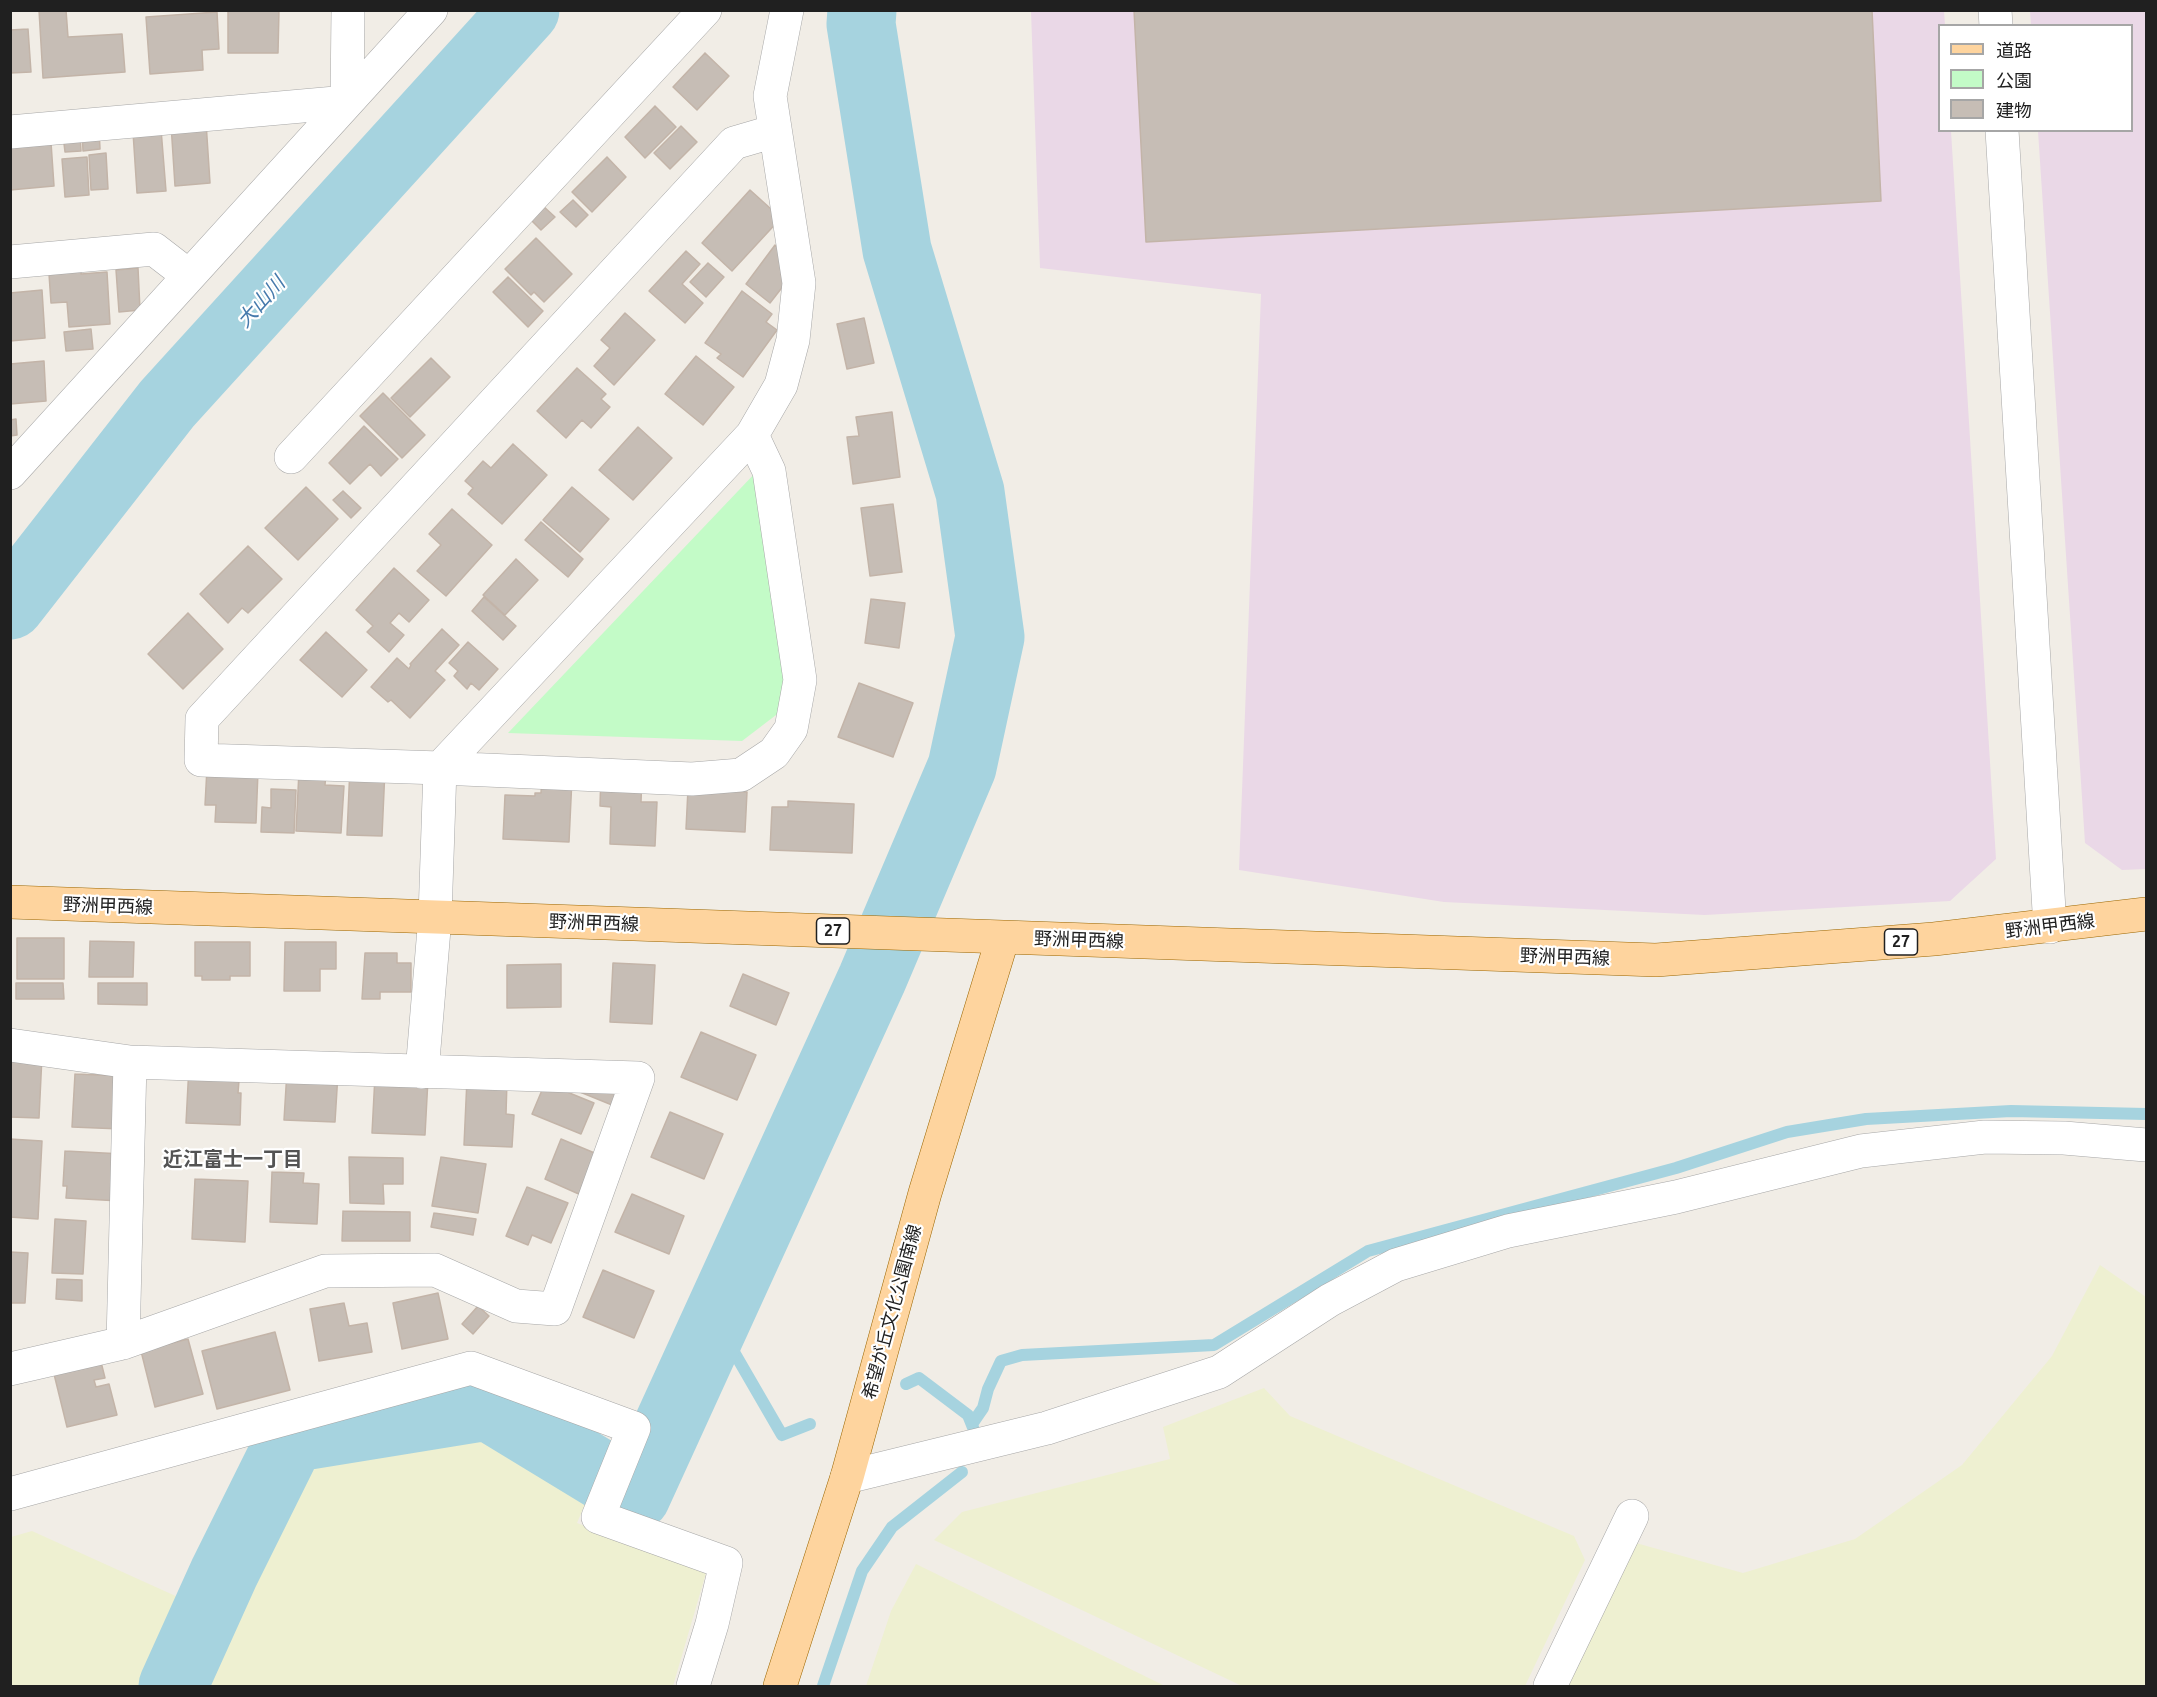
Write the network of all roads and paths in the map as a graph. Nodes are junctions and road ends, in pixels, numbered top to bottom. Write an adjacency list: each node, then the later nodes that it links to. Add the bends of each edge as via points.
1 (348, 10): 5 (street)
2 (430, 10): 5 (street)
3 (705, 10): 12 (street)
4 (787, 10): 6 (street, via 770,96)
5 (347, 102): 7 (street); 10 (street)
6 (775, 131): 11 (street, via 799,283 792,340 781,385); 14 (street, via 734,143 202,719 201,760)
7 (10, 132)
8 (2002, 132): 18 (street)
9 (10, 262): 10 (street, via 154,249)
10 (189, 276): 13 (street)
11 (752, 435): 14 (street); 14 (street, via 769,471 800,680 791,729 774,753 741,775 692,779)
12 (291, 457)
13 (10, 473)
14 (440, 768): 17 (street)
15 (10, 903): 17 (main road, 野洲甲西線 / 27)
16 (2146, 914): 18 (main road, 野洲甲西線 / 27)
17 (435, 917): 19 (main road, 野洲甲西線 / 27); 22 (street)
18 (2050, 927): 19 (main road, 野洲甲西線 / 27, via 1656,960)
19 (1003, 937): 26 (main road, 希望が丘文化公園南線, via 925,1193)
20 (10, 1045): 21 (street)
21 (130, 1062): 22 (street); 24 (street)
22 (422, 1072): 24 (street, via 638,1078 555,1309 516,1306 435,1270 325,1271)
23 (2146, 1145): 26 (street, via 1986,1137 1861,1151 1676,1197 1508,1231 1395,1265 1330,1299 1219,1372 1047,1428)
24 (123, 1343): 25 (street)
25 (10, 1369)
26 (847, 1477): 30 (main road, 希望が丘文化公園南線)
27 (10, 1494): 29 (street, via 471,1368 634,1428 598,1517 726,1563)
28 (1632, 1516): 31 (street)
29 (693, 1686)
30 (780, 1686)
31 (1550, 1686)

